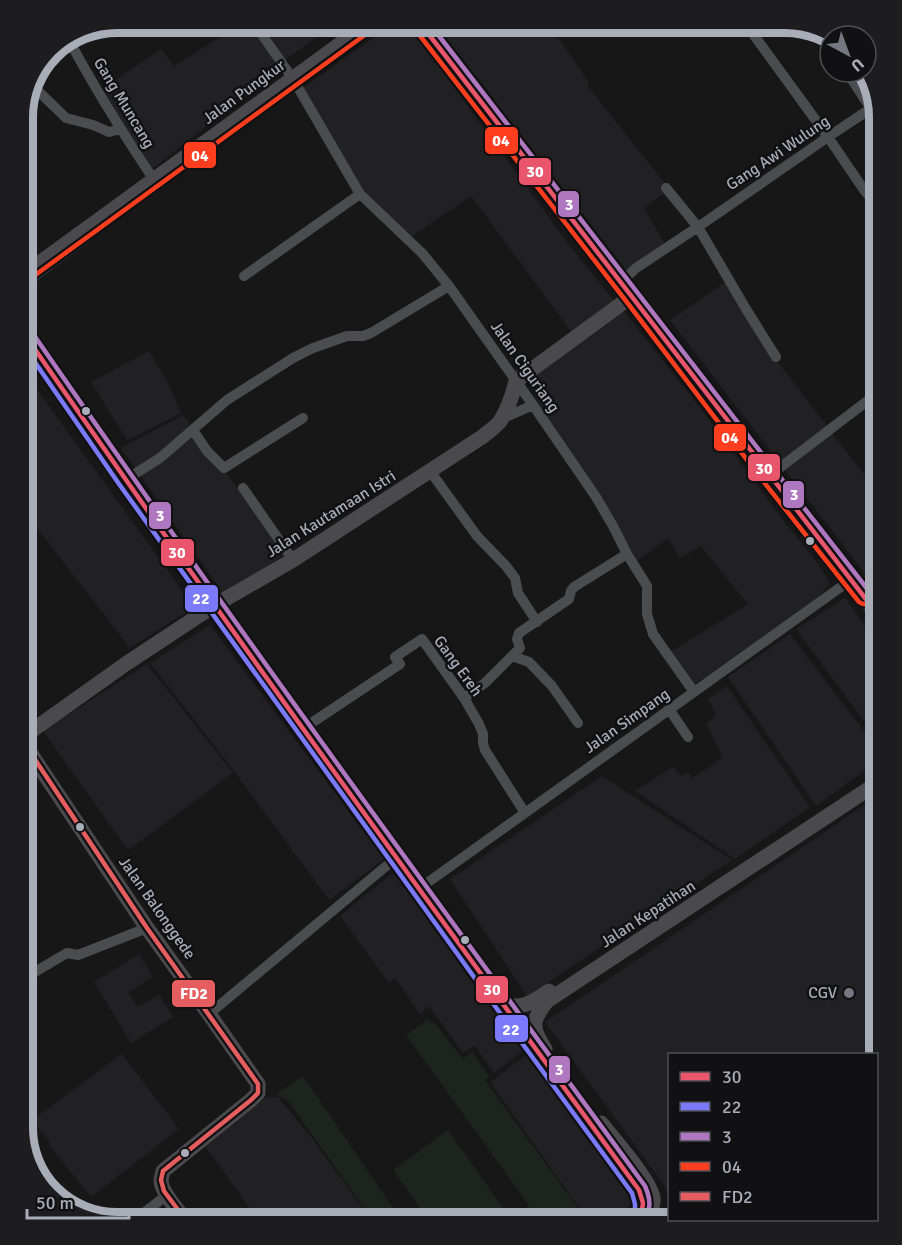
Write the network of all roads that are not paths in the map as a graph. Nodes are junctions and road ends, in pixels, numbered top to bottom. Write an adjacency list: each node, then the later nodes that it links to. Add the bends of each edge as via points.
1 (262, 33): 6 (street, Jalan Ciguriang)
2 (354, 33): 6 (street, Jalan Pungkur)
3 (428, 33): 20 (main road)
4 (752, 33): 12 (street)
5 (72, 46): 11 (street, Gang Muncang)
6 (293, 79): 13 (street, Jalan Pungkur); 15 (street, Jalan Ciguriang)
7 (856, 84): 9 (street)
8 (38, 91): 11 (street, via 66,118 109,132)
9 (867, 98)
10 (868, 111): 12 (street, Gang Awi Wulung)
11 (121, 129): 13 (street, Gang Muncang)
12 (828, 137): 16 (street); 17 (street, Gang Awi Wulung)
13 (154, 180): 18 (street, Jalan Pungkur)
14 (666, 188): 17 (street)
15 (360, 194): 19 (street); 21 (street, Jalan Ciguriang, via 422,253)
16 (869, 196)
17 (698, 227): 20 (street, Gang Awi Wulung); 24 (street)
18 (33, 268)
19 (244, 276)
20 (621, 282): 22 (main road)
21 (449, 286): 25 (street, Jalan Ciguriang); 30 (street, via 371,333 347,336 293,358 227,400)
22 (632, 296): 25 (street); 32 (main road)
23 (33, 347): 33 (street)
24 (776, 357)
25 (516, 381): 27 (street, Jalan Ciguriang); 29 (street, Jalan Kautamaan Istri)
26 (869, 400): 32 (street)
27 (533, 405): 29 (street); 35 (street, Jalan Ciguriang, via 596,497)
28 (303, 418): 30 (street, via 224,468)
29 (501, 419): 31 (street, Jalan Kautamaan Istri, via 482,437)
30 (193, 430): 33 (street, via 160,458)
31 (430, 471): 36 (street, Jalan Kautamaan Istri); 42 (street, via 477,536 515,578 518,593)
32 (769, 476): 37 (main road)
33 (125, 480): 41 (street)
34 (243, 488): 36 (street)
35 (627, 554): 42 (street, via 574,587 569,599); 44 (street, Jalan Ciguriang, via 647,586 647,614 653,634)
36 (293, 560): 41 (street, Jalan Kautamaan Istri)
37 (852, 579): 39 (main road); 44 (street, Jalan Simpang)
38 (869, 594): 39 (street)
39 (865, 597): 40 (main road)
40 (869, 602)
41 (215, 605): 48 (street); 49 (street, Jalan Kautamaan Istri, via 112,673)
42 (537, 622): 43 (street, via 517,636 520,648)
43 (512, 656): 45 (street); 47 (street, via 529,662)
44 (694, 692): 46 (street, Jalan Simpang)
45 (464, 698): 48 (street, Gang Ereh, via 422,639 395,657 400,664); 54 (street, Gang Ereh, via 479,723 485,750)
46 (669, 709): 50 (street); 54 (street, Jalan Simpang)
47 (578, 723)
48 (304, 728): 55 (street)
49 (33, 735)
50 (688, 737)
51 (33, 758): 57 (street, Jalan Balonggede)
52 (869, 783): 59 (street, Jalan Kepatihan, via 534,1000 523,1006)
53 (869, 789): 61 (street, Jalan Kepatihan, via 547,1001 537,1014 536,1034)
54 (525, 813): 56 (street, Jalan Simpang)
55 (397, 857): 56 (street); 60 (street)
56 (420, 888): 59 (street)
57 (147, 928): 58 (street, via 78,955 67,954); 60 (street, Jalan Balonggede)
58 (33, 973)
59 (503, 1005): 61 (street)
60 (209, 1014): 62 (street, Jalan Balonggede, via 258,1084 258,1093 163,1171 161,1180)
61 (589, 1115): 65 (street, via 639,1190 643,1203)
62 (167, 1196): 63 (street); 64 (street)
63 (145, 1212)
64 (179, 1212)
65 (638, 1212)

